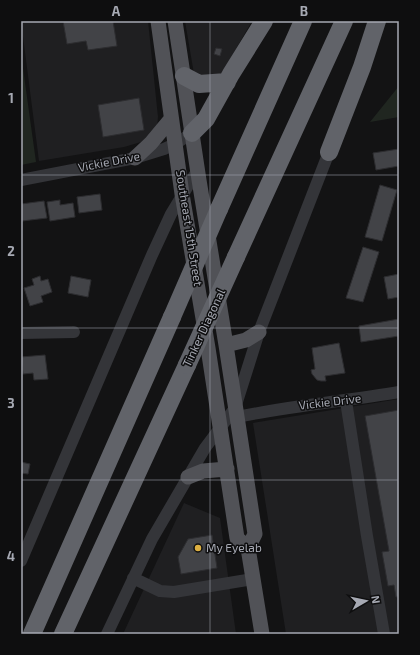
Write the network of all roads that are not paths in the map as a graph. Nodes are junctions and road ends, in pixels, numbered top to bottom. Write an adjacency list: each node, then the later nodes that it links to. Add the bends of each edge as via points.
1 (158, 21): 9 (main road, Southeast 15th Street)
2 (175, 21): 7 (main road, Southeast 15th Street)
3 (264, 21): 8 (highway)
4 (303, 21): 31 (highway, bridge)
5 (344, 21): 32 (highway, Tinker Diagonal, bridge)
6 (377, 21): 12 (highway)
7 (184, 76): 8 (highway, via 199,84); 10 (main road, Southeast 15th Street)
8 (227, 82): 10 (highway, via 206,119)
9 (171, 118): 11 (main road, Southeast 15th Street); 13 (main road, via 151,144)
10 (192, 133): 11 (street, Vickie Drive); 14 (main road, Southeast 15th Street)
11 (175, 144): 13 (street, Vickie Drive); 16 (main road, Southeast 15th Street)
12 (329, 152): 18 (street)
13 (136, 158): 15 (street, Vickie Drive)
14 (197, 171): 16 (street); 20 (main road, Southeast 15th Street)
15 (21, 180)
16 (182, 194): 24 (main road, Southeast 15th Street); 28 (street, via 152,255)
17 (74, 332): 19 (street)
18 (259, 332): 20 (main road, via 246,340); 23 (street)
19 (21, 334)
20 (226, 345): 23 (main road, Southeast 15th Street)
21 (399, 392): 22 (street, Vickie Drive)
22 (346, 401): 23 (street, Vickie Drive); 35 (street)
23 (236, 412): 24 (street); 27 (main road, Southeast 15th Street, via 255,534)
24 (220, 427): 25 (main road, Southeast 15th Street); 26 (street)
25 (227, 469): 26 (main road, via 203,471); 27 (main road, Southeast 15th Street, via 238,538)
26 (188, 477): 29 (street)
27 (248, 548): 30 (main road, Southeast 15th Street)
28 (21, 561)
29 (133, 578): 30 (street, via 160,591 174,592); 33 (street)
30 (253, 579): 34 (main road, Southeast 15th Street)
31 (32, 634)
32 (63, 634)
33 (108, 634)
34 (262, 634)
35 (384, 634)

